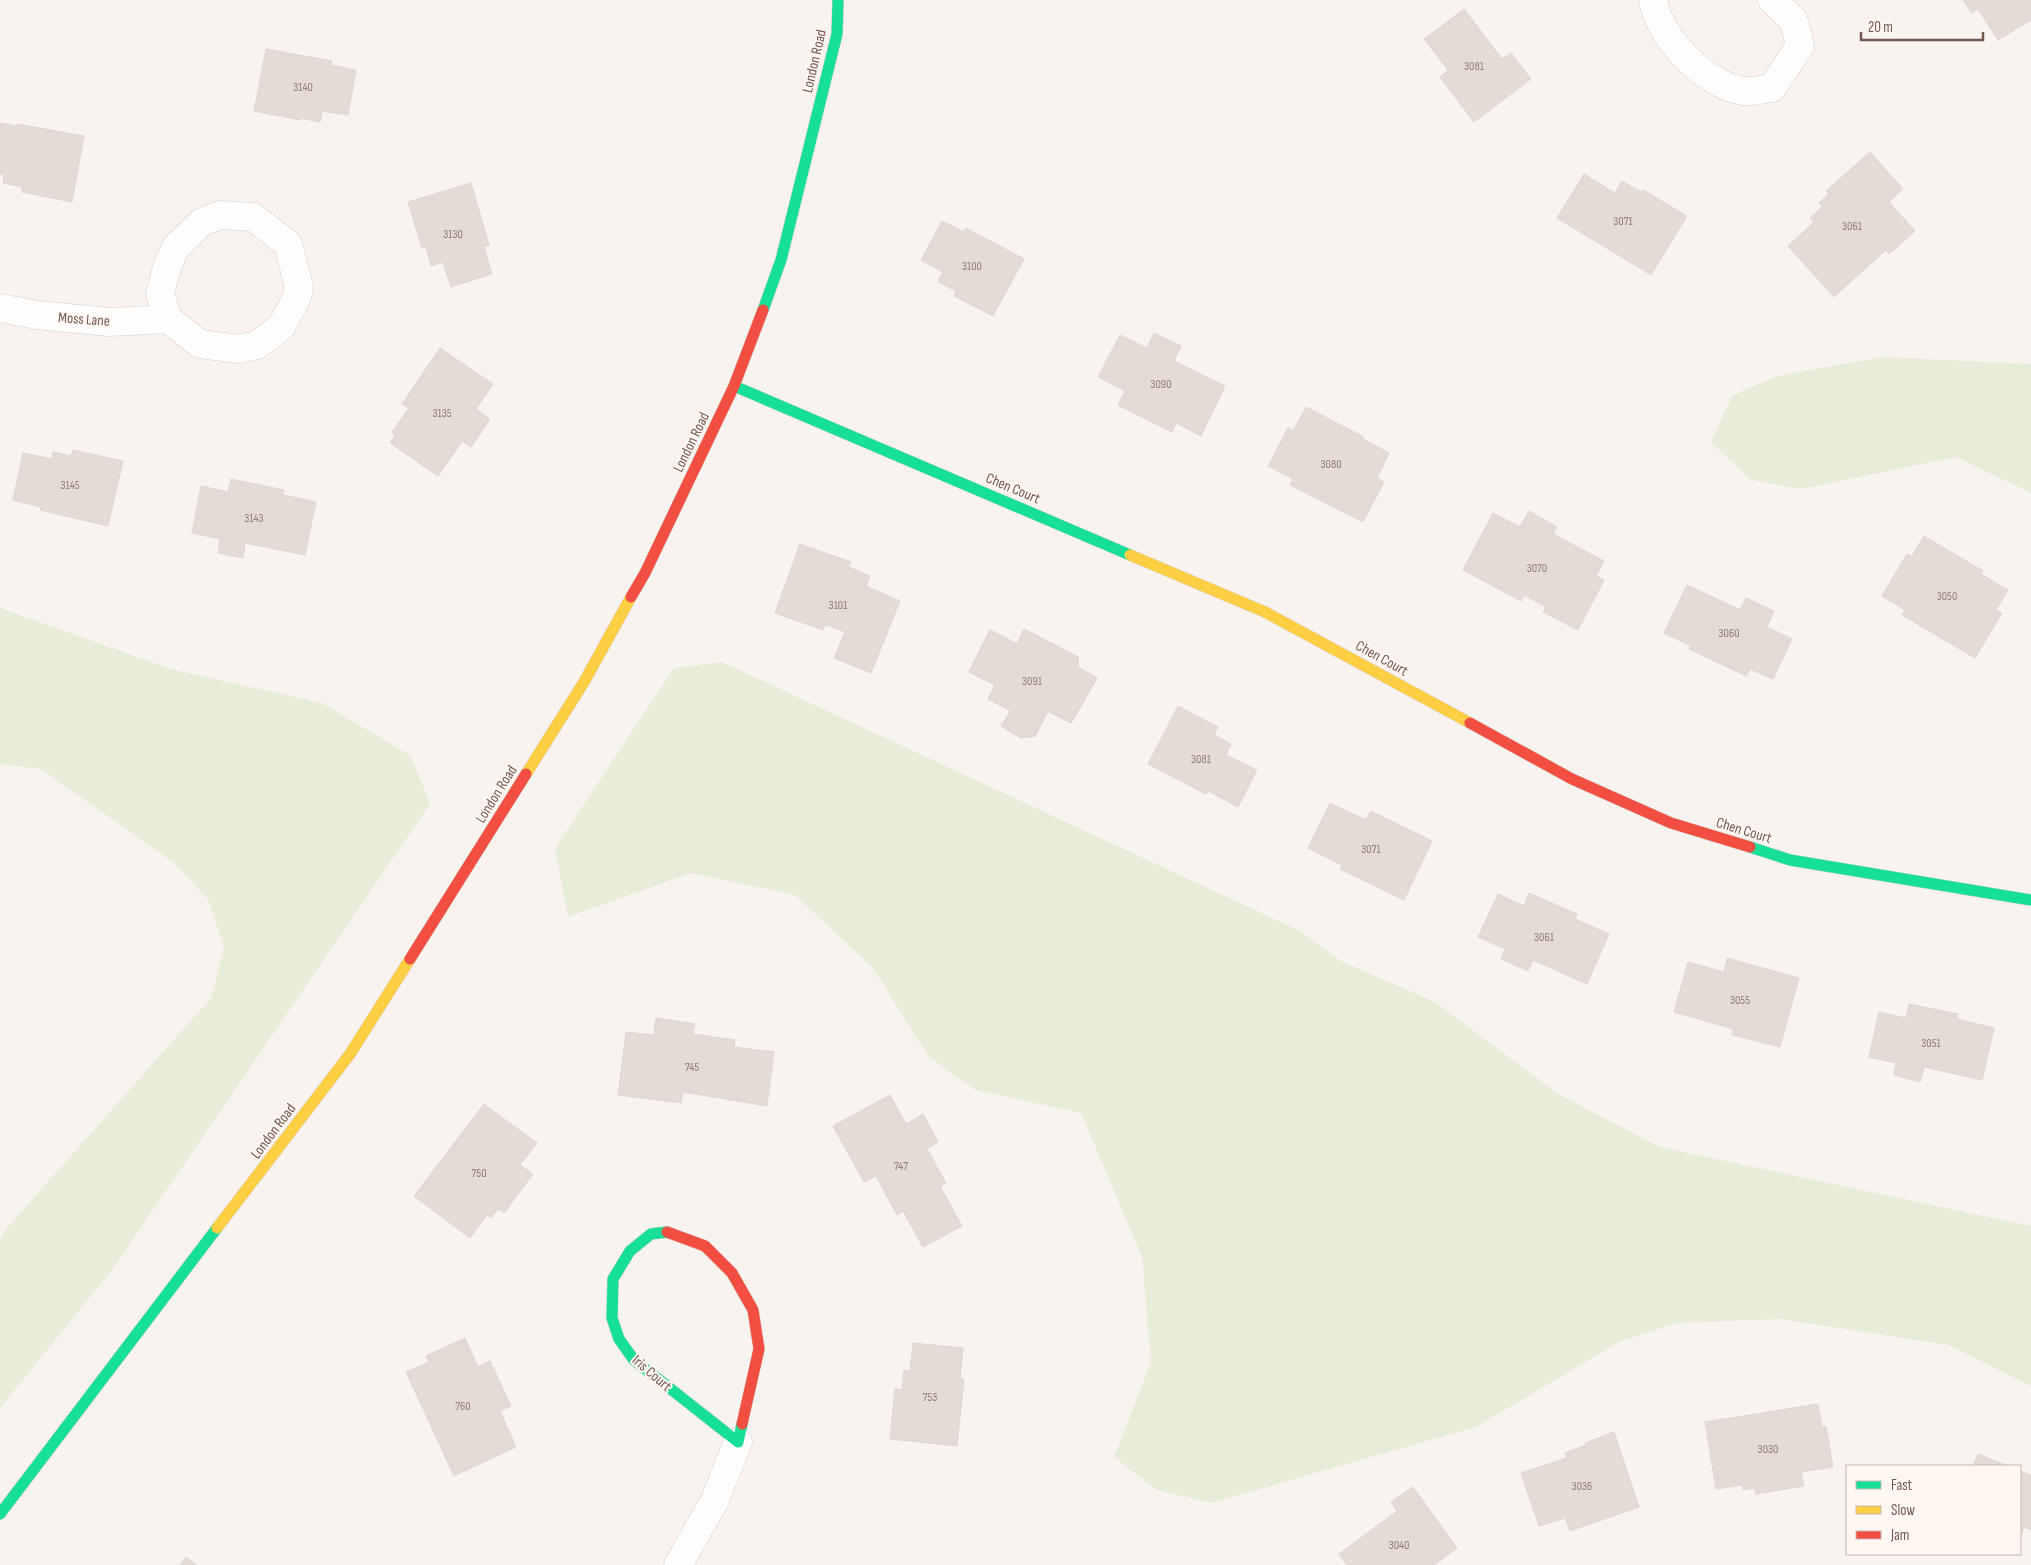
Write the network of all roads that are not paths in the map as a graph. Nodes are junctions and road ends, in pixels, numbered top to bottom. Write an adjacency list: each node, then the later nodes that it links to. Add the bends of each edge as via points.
1 (838, 0): 6 (street, London Road, via 837,34 781,260)
2 (1653, 0): 3 (street, via 1667,36 1701,71 1721,84 1745,92 1772,88 1800,46 1794,21)
3 (1772, 0)
4 (0, 308): 5 (street, Moss Lane, via 37,316 109,322)
5 (168, 320): 5 (street, via 200,344 239,349 256,345 281,327 297,298 299,286 288,244 253,217 220,215 202,222 176,247 167,267 160,294)
6 (734, 386): 7 (street, Chen Court, via 1265,612 1572,779 1671,823 1790,860); 9 (street, London Road, via 645,573 589,673 350,1054)
7 (2031, 900)
8 (738, 1442): 8 (street, Iris Court, via 759,1348 753,1310 732,1273 705,1246 667,1232 651,1234 630,1251 613,1279 612,1318 619,1339 634,1360); 10 (street, Iris Court, via 715,1500)
9 (0, 1514)
10 (678, 1565)

